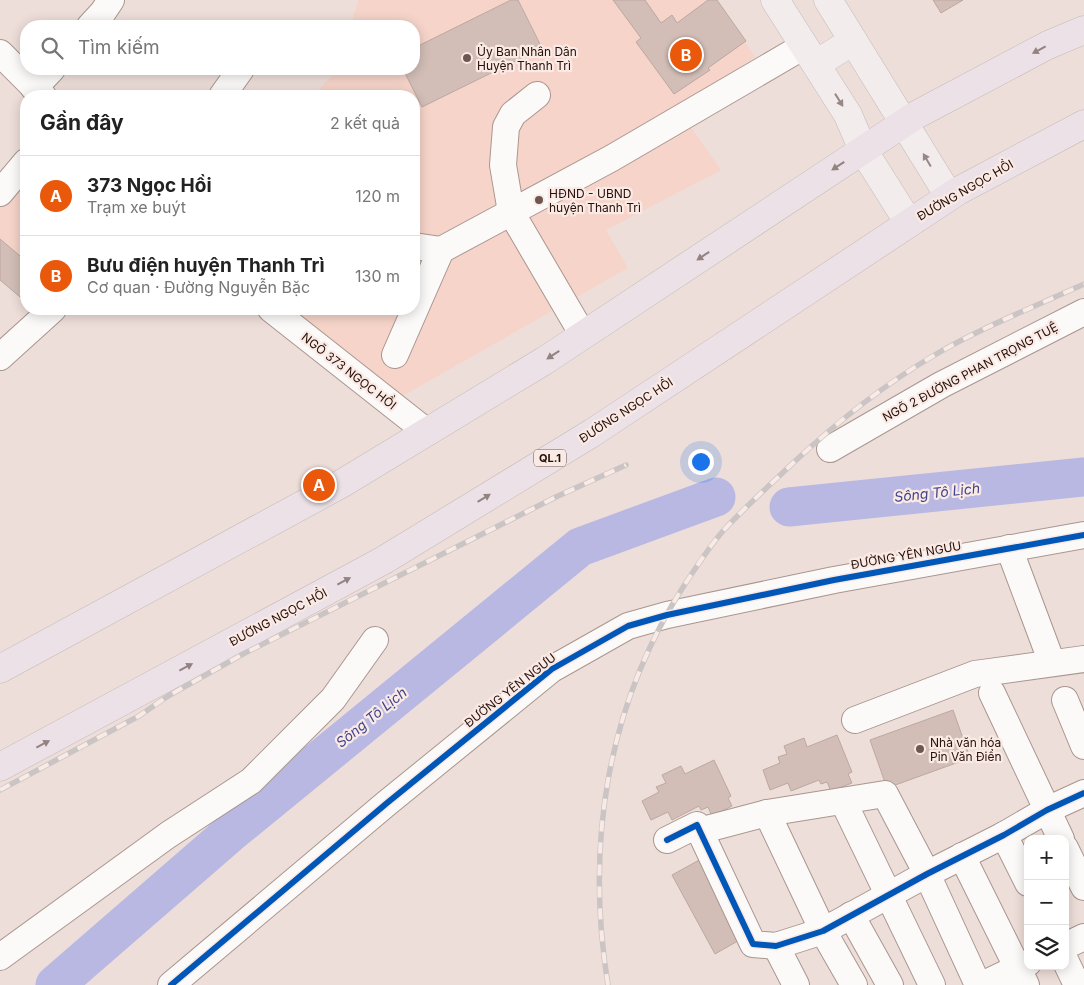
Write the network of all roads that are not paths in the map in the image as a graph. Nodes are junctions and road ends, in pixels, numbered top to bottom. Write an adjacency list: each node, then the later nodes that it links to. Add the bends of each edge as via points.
1 (111, 0): 4 (street)
2 (775, 0): 8 (main road)
3 (828, 0): 6 (main road)
4 (96, 20)
5 (1084, 30): 17 (highway, one-way to 17, via 1048,45)
6 (854, 41): 8 (main road); 17 (main road)
7 (0, 53): 9 (street)
8 (810, 55): 19 (main road, one-way to 19, via 848,115); 23 (street)
9 (20, 73)
10 (22, 75): 13 (street)
11 (49, 75): 14 (street)
12 (237, 75): 15 (street)
13 (37, 90)
14 (40, 90)
15 (226, 90)
16 (537, 95): 23 (street, via 513,114 506,127 503,165)
17 (905, 123): 19 (highway); 22 (main road, one-way to 17)
18 (1084, 124): 22 (highway, ĐƯỜNG NGỌC HỒI / QL.1)
19 (863, 150): 24 (main road); 32 (highway, one-way to 32)
20 (20, 169): 21 (street)
21 (0, 193)
22 (950, 196): 24 (highway, ĐƯỜNG NGỌC HỒI / QL.1)
23 (511, 212): 26 (street); 32 (street)
24 (909, 222): 47 (highway, ĐƯỜNG NGỌC HỒI / QL.1, one-way to 24, via 384,560 592,433)
25 (420, 247): 26 (street)
26 (441, 250): 27 (street)
27 (420, 297)
28 (1084, 312): 36 (street, NGÕ 2 ĐƯỜNG PHAN TRỌNG TUỆ, via 941,385)
29 (46, 315): 34 (street)
30 (279, 315): 35 (street, NGÕ 373 NGỌC HỒI)
31 (412, 315): 33 (street)
32 (583, 335): 35 (highway, one-way to 35)
33 (395, 354)
34 (0, 356)
35 (427, 432): 42 (highway, via 342,484)
36 (830, 448)
37 (1084, 535): 38 (street, ĐƯỜNG YÊN NGƯU)
38 (1010, 548): 41 (street); 70 (street, ĐƯỜNG YÊN NGƯU, via 825,582 628,626 552,669)
39 (375, 640): 67 (street, via 333,699 251,782 168,835)
40 (1084, 658): 41 (street)
41 (1052, 663): 45 (street, via 975,674)
42 (0, 669)
43 (992, 693): 50 (street)
44 (1065, 700): 46 (street)
45 (855, 720)
46 (1084, 746)
47 (0, 767)
48 (1084, 793): 50 (street)
49 (843, 801): 51 (street); 58 (street, via 885,794); 61 (street)
50 (1047, 810): 53 (street); 54 (street)
51 (767, 813): 52 (street); 63 (street)
52 (699, 831): 55 (street, via 697,825); 66 (street, via 753,944)
53 (1004, 835): 56 (street); 59 (street)
54 (1059, 835)
55 (667, 840)
56 (962, 856): 58 (street); 69 (street)
57 (1069, 856): 60 (street)
58 (927, 874): 61 (street); 75 (street)
59 (1026, 880)
60 (1084, 887)
61 (889, 894): 62 (street); 74 (street)
62 (852, 915): 63 (street); 73 (street)
63 (823, 931): 66 (street); 72 (street)
64 (1084, 937): 65 (street)
65 (1069, 944)
66 (776, 946): 71 (street)
67 (0, 957)
68 (1069, 968): 77 (street)
69 (1024, 972): 76 (street)
70 (171, 985)
71 (796, 985)
72 (854, 985)
73 (890, 985)
74 (932, 985)
75 (978, 985)
76 (982, 985)
77 (1077, 985)

